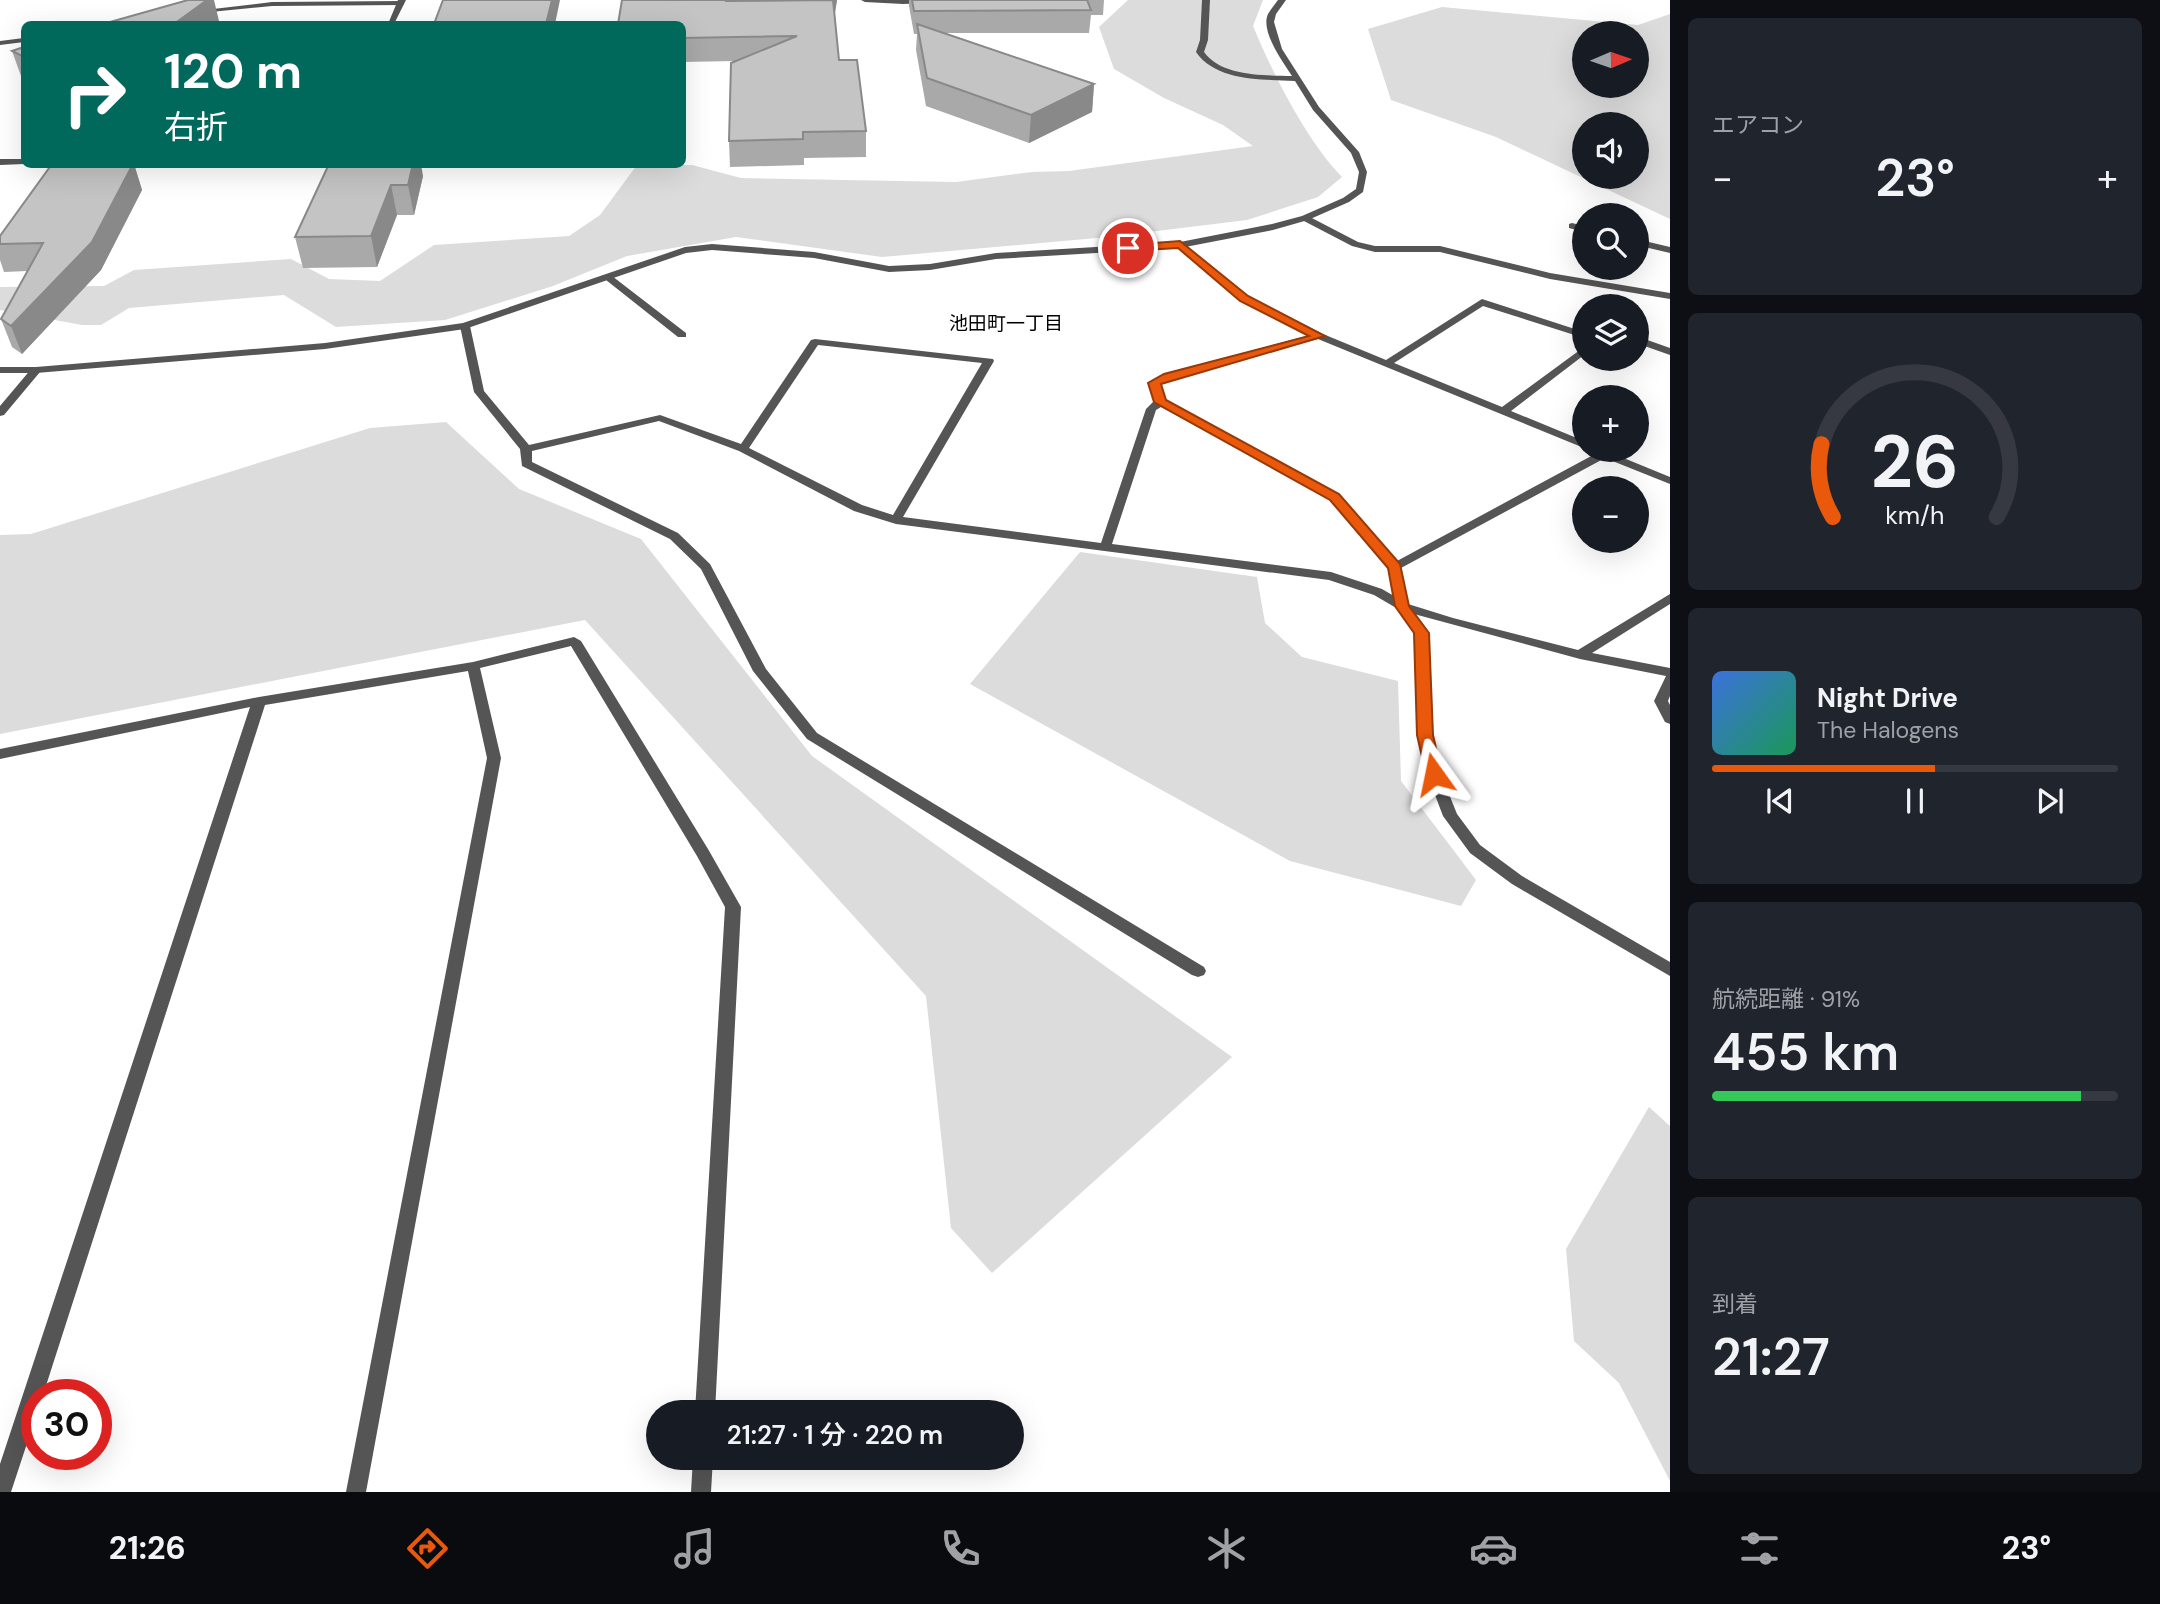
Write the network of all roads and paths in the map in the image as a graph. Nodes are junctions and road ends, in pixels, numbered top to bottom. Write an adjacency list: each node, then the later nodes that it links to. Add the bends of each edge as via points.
1 (865, 0): 2 (street)
2 (962, 0)
3 (1206, 0): 10 (street, via 1203,60 1237,72)
4 (1282, 0): 10 (street, via 1272,14 1272,30)
5 (402, 2): 6 (street, via 272,4); 7 (street)
6 (189, 12)
7 (392, 21)
8 (21, 40): 9 (street)
9 (0, 43)
10 (1295, 79): 13 (street, via 1355,152 1363,172 1360,190)
11 (0, 162): 12 (street)
12 (21, 162)
13 (1305, 218): 14 (street); 18 (street, via 1354,244 1375,249 1440,249 1550,276)
14 (1180, 245): 17 (street, via 996,256 889,269 814,255 712,247 665,256); 22 (street, via 1244,298)
15 (1649, 245): 16 (street)
16 (1670, 250)
17 (609, 278): 19 (street); 21 (street)
18 (1670, 296)
19 (465, 326): 28 (street, via 325,346); 33 (street, via 479,392)
20 (1572, 331): 26 (street, via 1482,302)
21 (682, 335)
22 (1319, 336): 26 (street); 29 (street, via 1168,376 1154,383)
23 (1649, 344): 24 (street)
24 (1670, 352)
25 (1572, 359): 31 (street)
26 (1386, 364): 31 (street)
27 (0, 369): 28 (street)
28 (36, 370): 30 (street)
29 (1160, 402): 39 (street, via 1151,409); 40 (street, via 1335,497)
30 (0, 412)
31 (1503, 412): 32 (street)
32 (1572, 441)
33 (526, 449): 34 (street, via 660,418); 51 (street, via 526,464 674,536 706,567 760,671 812,736)
34 (743, 449): 38 (street, via 858,508); 38 (street, via 815,342 989,361)
35 (1581, 462): 40 (street)
36 (1623, 462): 37 (street)
37 (1670, 481)
38 (896, 520): 39 (street)
39 (1105, 548): 42 (street, via 1331,576 1378,592)
40 (1395, 567): 42 (street)
41 (1670, 598): 43 (street)
42 (1402, 606): 43 (street); 50 (street, via 1421,633 1425,735 1450,816 1475,849 1517,880)
43 (1580, 655): 45 (street)
44 (473, 666): 47 (street); 52 (street, via 574,641 733,906); 55 (street, via 494,758)
45 (1670, 672)
46 (1670, 679): 48 (street, via 1661,701)
47 (259, 701): 49 (street); 54 (street)
48 (1670, 719)
49 (2, 758)
50 (1670, 970)
51 (1198, 971)
52 (706, 1400)
53 (702, 1470): 56 (street)
54 (1, 1492)
55 (356, 1492)
56 (701, 1492)

